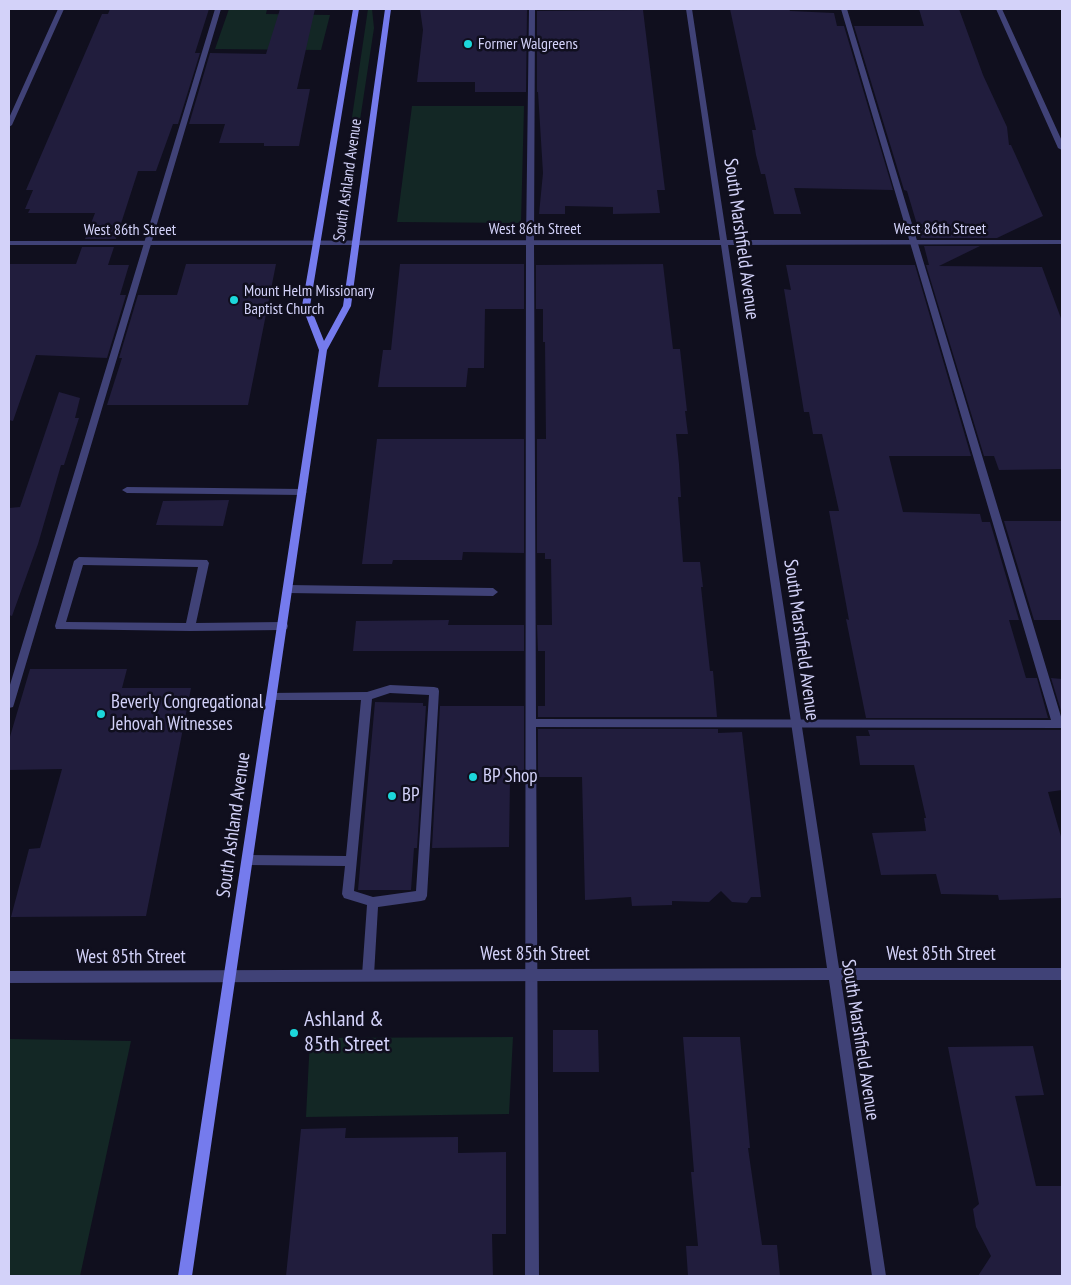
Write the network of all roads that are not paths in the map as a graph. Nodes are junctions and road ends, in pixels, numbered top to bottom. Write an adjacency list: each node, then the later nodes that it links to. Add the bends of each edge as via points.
1 (61, 9): 9 (street)
2 (218, 9): 13 (street)
3 (356, 9): 14 (main road, South Ashland Avenue)
4 (388, 9): 15 (main road, South Ashland Avenue)
5 (532, 9): 16 (street)
6 (689, 9): 17 (street, South Marshfield Avenue)
7 (844, 9): 18 (street)
8 (999, 9): 10 (street)
9 (9, 125)
10 (1062, 148)
11 (1062, 242): 18 (street, West 86th Street)
12 (9, 243): 13 (street, West 86th Street)
13 (148, 243): 14 (street, West 86th Street); 28 (street)
14 (317, 243): 15 (street, West 86th Street); 19 (main road, South Ashland Avenue, via 306,306)
15 (356, 243): 16 (street, West 86th Street); 19 (main road, South Ashland Avenue, via 347,306)
16 (530, 243): 17 (street, West 86th Street); 30 (street)
17 (724, 243): 18 (street, West 86th Street); 29 (street, South Marshfield Avenue)
18 (915, 243): 31 (street)
19 (323, 350): 21 (main road, South Ashland Avenue)
20 (127, 490): 21 (street)
21 (302, 492): 22 (main road, South Ashland Avenue)
22 (288, 589): 23 (street); 24 (main road, South Ashland Avenue)
23 (493, 592)
24 (283, 626): 25 (street); 26 (main road, South Ashland Avenue)
25 (190, 627): 25 (street, via 70,626 60,626 79,561 204,563)
26 (272, 696): 27 (street); 32 (main road, South Ashland Avenue)
27 (367, 696): 33 (street); 34 (street, via 390,689 434,691 421,896)
28 (9, 704)
29 (795, 722): 30 (street); 31 (street); 36 (street, South Marshfield Avenue)
30 (530, 723): 35 (street)
31 (1060, 724)
32 (248, 860): 33 (street); 40 (main road, South Ashland Avenue)
33 (352, 861): 34 (street, via 348,894)
34 (373, 902): 38 (street)
35 (532, 974): 36 (street, West 85th Street); 38 (street, West 85th Street); 42 (street)
36 (832, 974): 37 (street, West 85th Street); 43 (street, South Marshfield Avenue)
37 (1062, 974)
38 (368, 975): 40 (street, West 85th Street)
39 (9, 977): 40 (street, West 85th Street)
40 (230, 977): 41 (main road, South Ashland Avenue)
41 (186, 1276)
42 (532, 1276)
43 (879, 1276)

